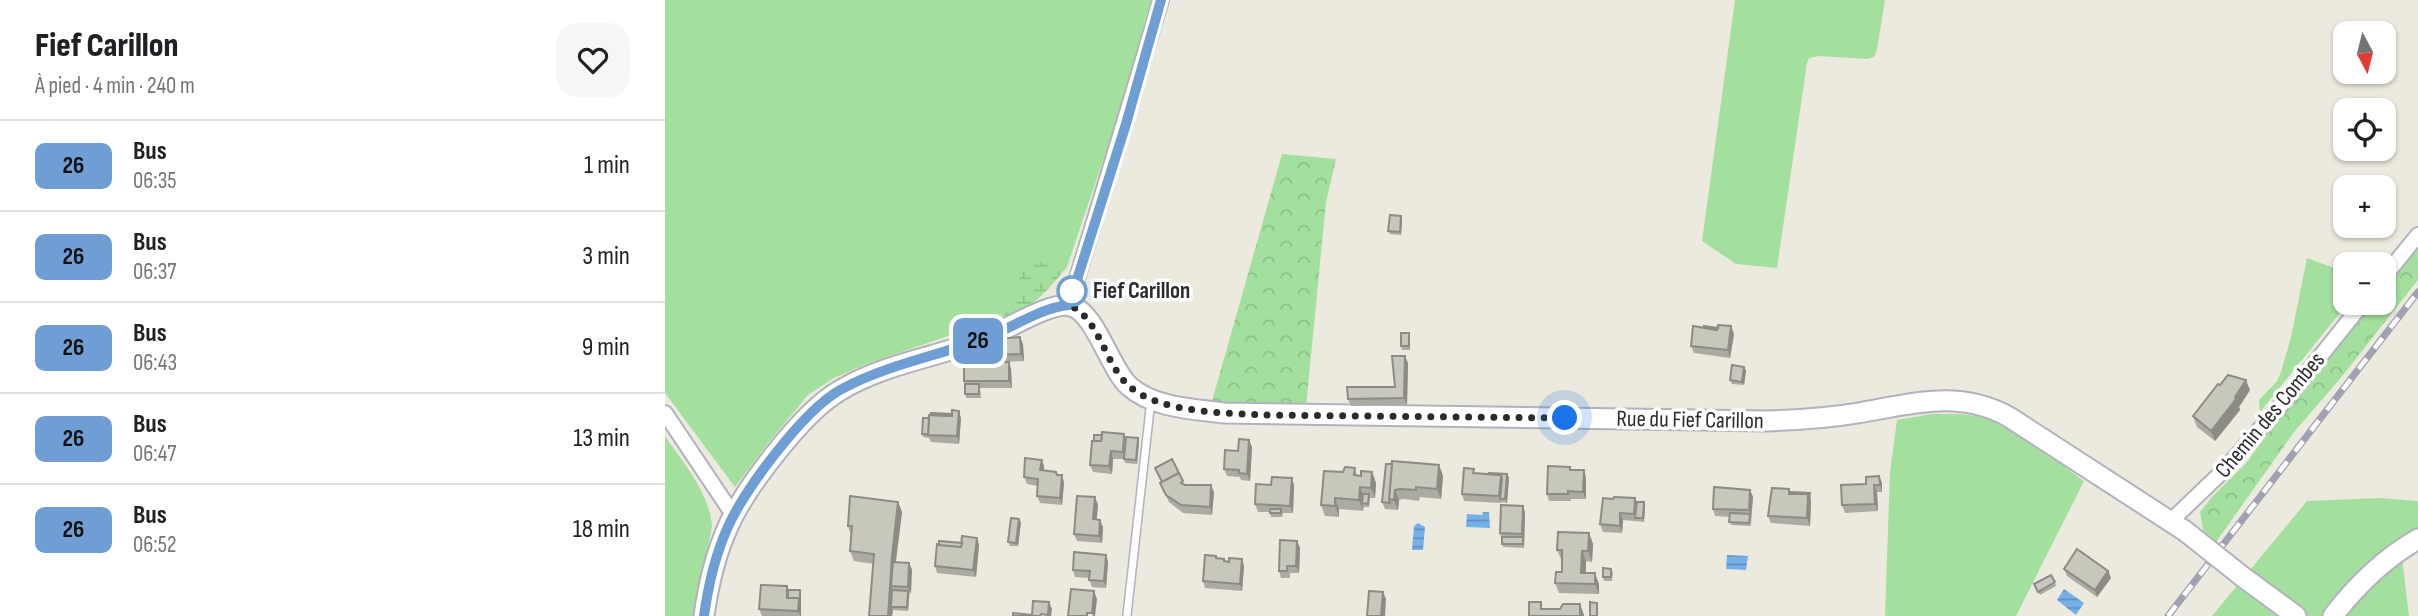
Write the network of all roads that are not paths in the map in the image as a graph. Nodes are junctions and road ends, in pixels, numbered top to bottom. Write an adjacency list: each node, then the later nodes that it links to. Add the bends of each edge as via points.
1 (1161, 0): 4 (street)
2 (2418, 236): 3 (street)
3 (2396, 262)
4 (1069, 305): 6 (street, Rue du Fief Carillon, via 1084,314 1120,377); 8 (street, via 840,390 808,415)
5 (2353, 315): 9 (street, Chemin des Combes)
6 (1151, 399): 9 (street, Rue du Fief Carillon, via 1187,408 1265,415 1732,421 1805,420 1912,403 1967,401 2010,417); 11 (lane)
7 (665, 412): 8 (street)
8 (733, 516): 12 (street, via 716,559)
9 (2178, 526): 13 (street, Rue du Fief Carillon, bridge)
10 (2418, 539): 14 (street, via 2380,566)
11 (1127, 615)
12 (704, 616)
13 (2296, 616)
14 (2333, 616)

